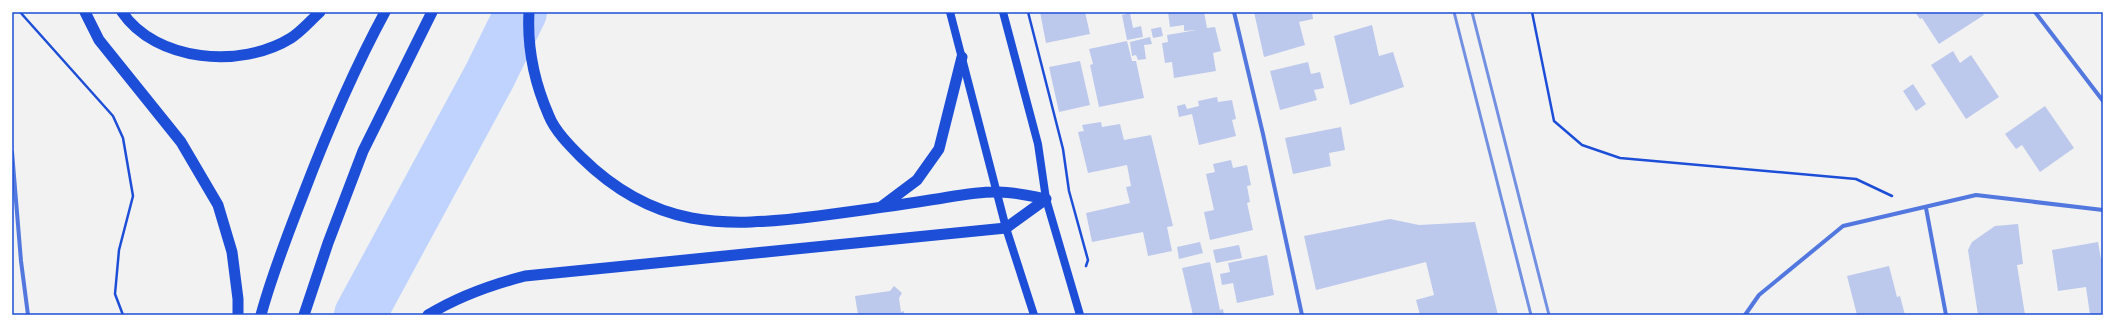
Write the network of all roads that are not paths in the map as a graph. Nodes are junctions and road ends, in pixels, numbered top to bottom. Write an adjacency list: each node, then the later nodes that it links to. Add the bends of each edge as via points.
1 (85, 12): 21 (highway, via 99,40 181,142 218,205 232,252)
2 (122, 12): 3 (highway, via 130,24 163,44 203,57 254,53 291,38)
3 (320, 12)
4 (385, 12): 22 (highway, via 326,135 289,231)
5 (432, 12): 23 (highway, via 363,151)
6 (529, 12): 16 (highway, via 528,30 535,74 549,118 572,148 591,167 618,188 649,206 686,218 722,223 765,222)
7 (950, 12): 11 (main road)
8 (1003, 12): 15 (main road, via 1038,144)
9 (1234, 12): 27 (street)
10 (2035, 12): 12 (street)
11 (962, 57): 14 (main road); 16 (highway, via 939,149 918,180)
12 (2103, 101)
13 (12, 152): 20 (street)
14 (995, 192): 15 (highway); 16 (highway); 19 (main road)
15 (1046, 199): 19 (highway); 26 (main road)
16 (881, 208)
17 (1926, 208): 18 (street, via 1976,195); 28 (street, via 1843,226 1759,295); 29 (street)
18 (2103, 210)
19 (1006, 228): 24 (highway, via 525,276 490,285 452,300); 25 (main road)
20 (28, 315)
21 (238, 315)
22 (261, 315)
23 (304, 315)
24 (428, 315)
25 (1034, 315)
26 (1080, 315)
27 (1302, 315)
28 (1745, 315)
29 (1946, 315)

